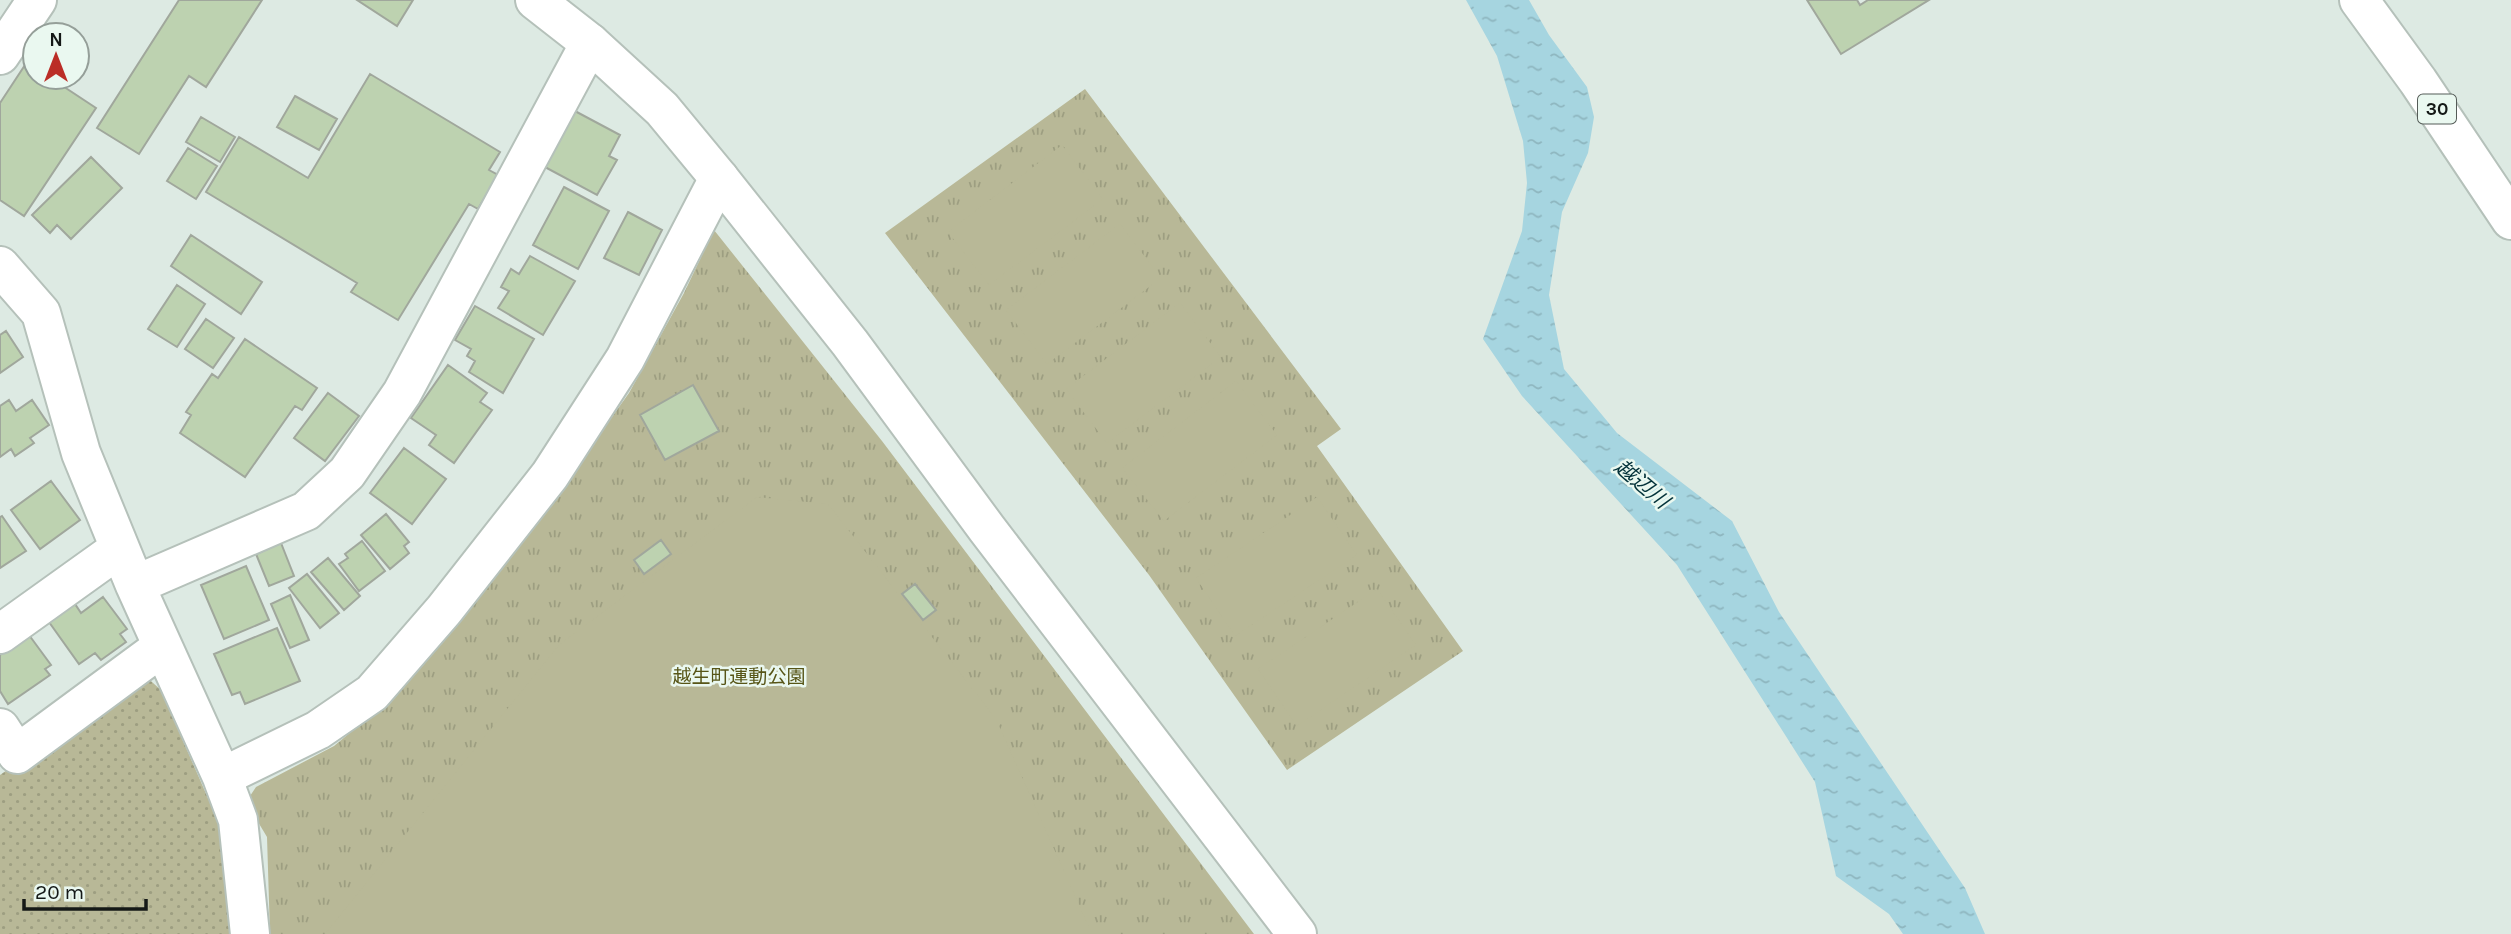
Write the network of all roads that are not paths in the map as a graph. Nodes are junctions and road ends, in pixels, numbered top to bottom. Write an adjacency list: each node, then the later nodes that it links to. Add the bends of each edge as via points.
1 (37, 0): 5 (street)
2 (535, 0): 4 (street)
3 (2359, 0): 7 (street, 30)
4 (590, 43): 6 (street, via 662,109); 10 (street, via 402,393 347,473 306,511)
5 (0, 55)
6 (719, 178): 14 (street, via 625,359 550,475 444,610 372,693 318,730); 16 (street, via 850,343)
7 (2511, 220)
8 (6, 283): 9 (street, via 41,313 81,453)
9 (120, 548): 10 (street); 11 (street)
10 (135, 585): 12 (street)
11 (0, 634)
12 (162, 648): 13 (street, via 17,754); 14 (street)
13 (0, 729)
14 (222, 777): 15 (street, via 238,820)
15 (250, 934)
16 (1297, 934)

